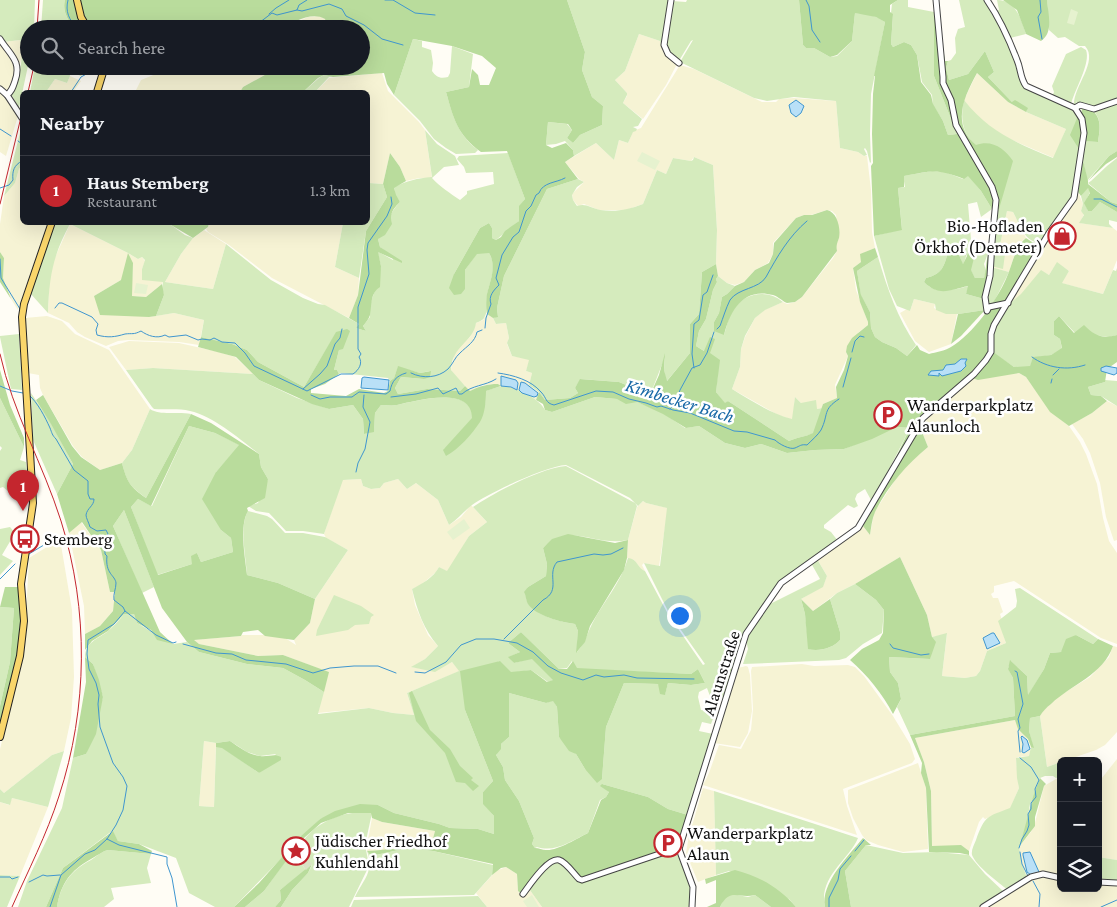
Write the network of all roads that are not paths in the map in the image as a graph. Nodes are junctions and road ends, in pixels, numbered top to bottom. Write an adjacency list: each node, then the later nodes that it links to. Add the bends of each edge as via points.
1 (77, 0): 5 (main road)
2 (670, 0): 7 (street, via 664,46)
3 (936, 0): 16 (street, via 942,83 951,100 959,133 992,187 996,200 990,276 985,297 987,311)
4 (987, 0): 13 (street, via 1006,32 1026,86)
5 (83, 20)
6 (0, 39): 11 (street, via 18,67 12,90)
7 (679, 63)
8 (102, 75): 10 (main road)
9 (0, 89): 11 (street)
10 (98, 90)
11 (7, 94): 14 (street)
12 (1117, 100): 13 (street, via 1094,109 1085,105)
13 (1075, 108): 16 (street, Alaunstraße, via 1082,119 1084,133 1074,198 1049,233)
14 (20, 115)
15 (51, 225): 17 (main road, via 22,317 32,508 21,584 24,622 20,656)
16 (1008, 303): 18 (street, Alaunstraße, via 992,330 986,360 922,418 858,528 776,587 746,634)
17 (0, 738)
18 (679, 849): 22 (street, via 582,880 562,862 553,861); 23 (street, via 693,887)
19 (1057, 877): 24 (street, via 1043,874 1031,877)
20 (1102, 882): 21 (street)
21 (1117, 883)
22 (523, 894)
23 (692, 907)
24 (984, 907)

